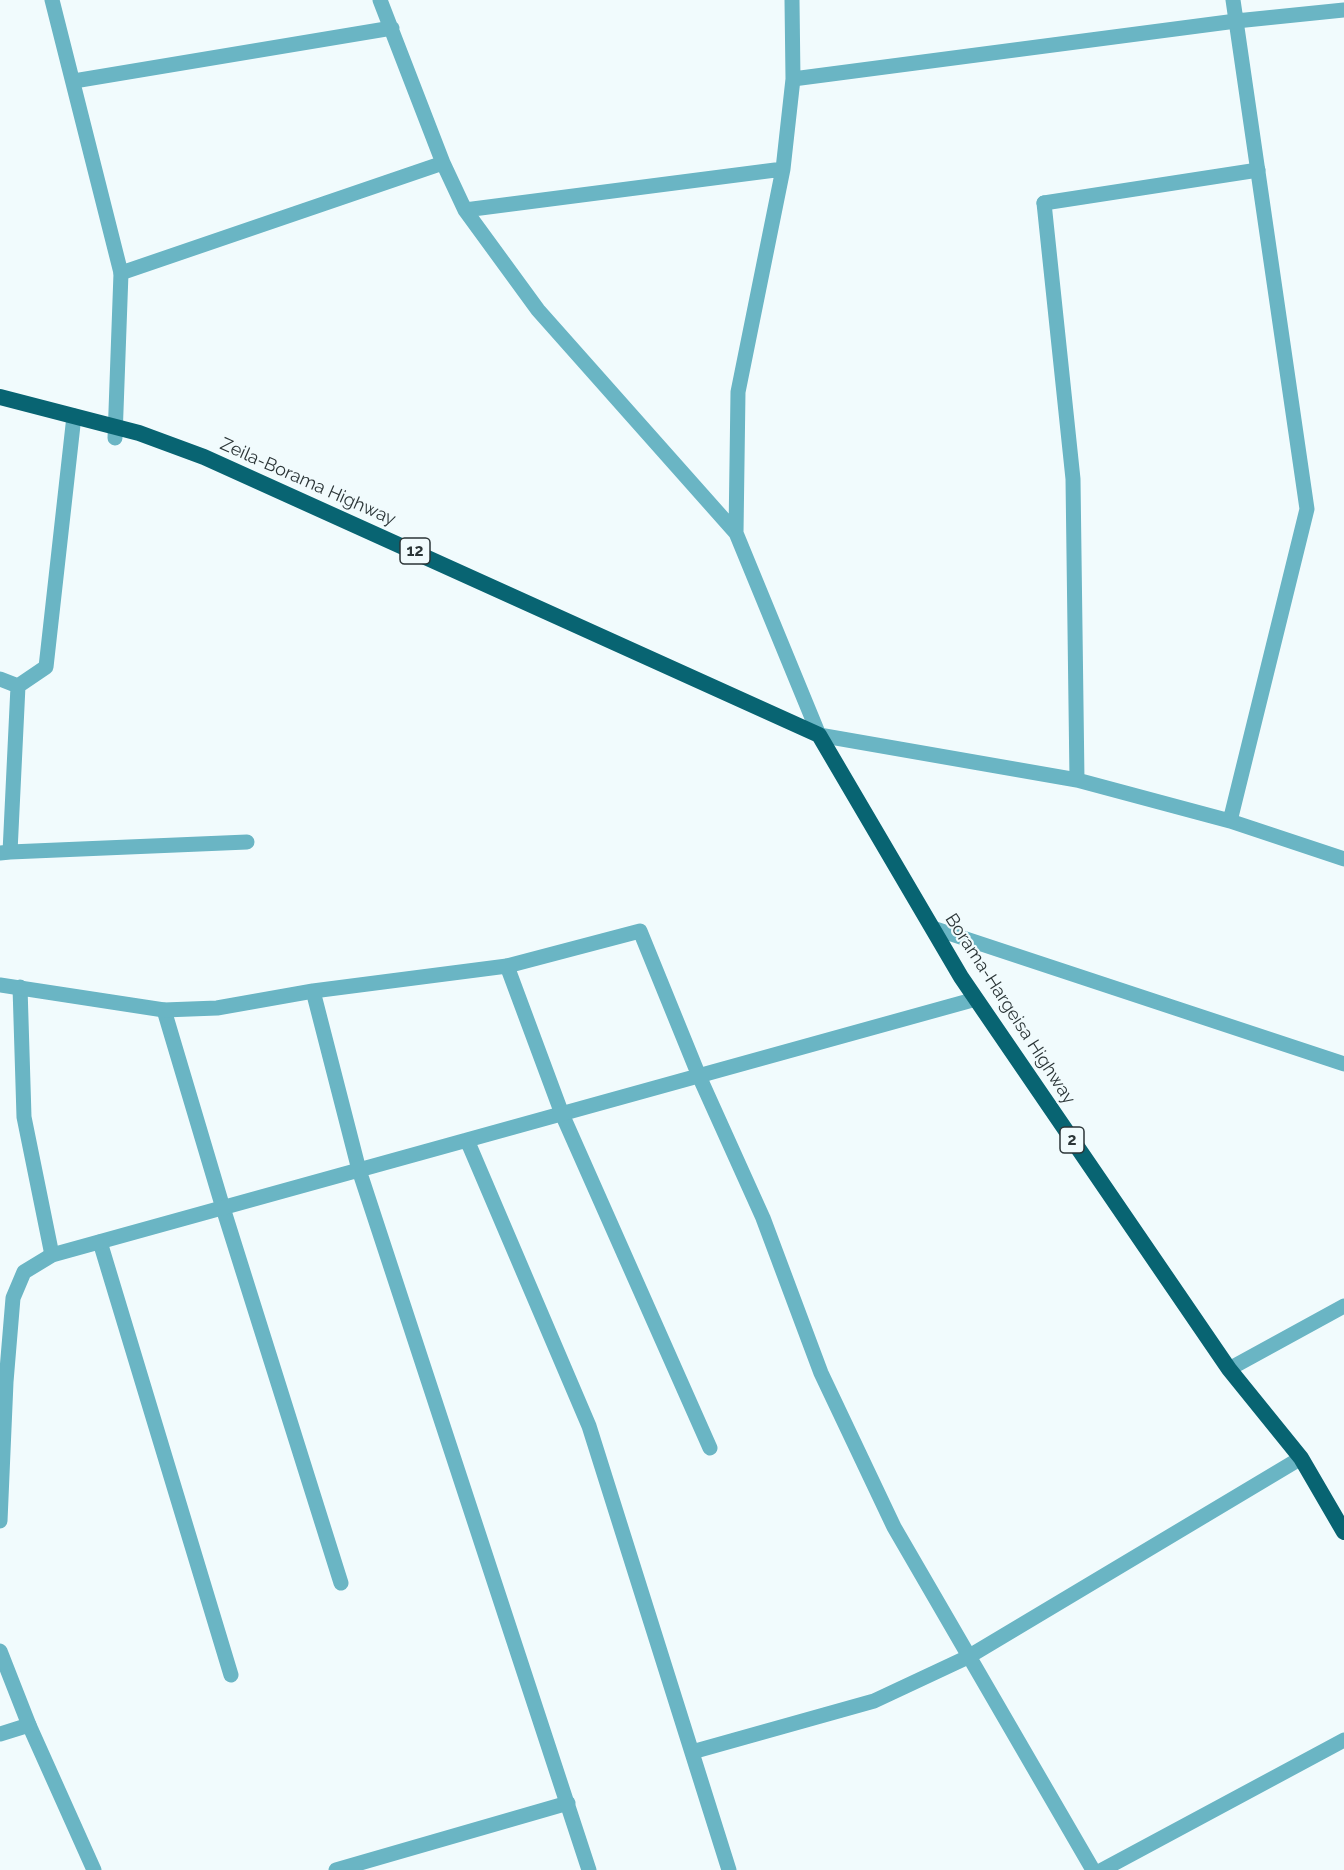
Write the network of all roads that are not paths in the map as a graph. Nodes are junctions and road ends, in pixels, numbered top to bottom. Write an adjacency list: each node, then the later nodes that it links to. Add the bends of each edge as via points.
1 (52, 0): 9 (street)
2 (380, 0): 7 (street)
3 (792, 0): 8 (street)
4 (1233, 0): 6 (street)
5 (1344, 10): 6 (street)
6 (1236, 21): 8 (street); 12 (street)
7 (392, 28): 9 (street); 10 (street)
8 (793, 79): 11 (street)
9 (74, 81): 14 (street)
10 (443, 163): 13 (street); 14 (street)
11 (783, 169): 13 (street); 18 (street, via 738,392)
12 (1258, 170): 22 (street, via 1044,203 1073,479); 23 (street, via 1307,509)
13 (465, 210): 18 (street, via 538,310)
14 (121, 273): 17 (street)
15 (0, 397): 16 (highway, Zeila-Borama Highway / 12)
16 (74, 416): 20 (street, via 46,667); 21 (highway, Zeila-Borama Highway / 12, via 139,433 204,457)
17 (115, 438)
18 (736, 533): 21 (street)
19 (0, 679): 20 (street)
20 (18, 686): 25 (street)
21 (819, 735): 22 (street); 27 (highway, Borama-Hargeisa Highway / 2)
22 (1077, 780): 23 (street)
23 (1230, 821): 26 (street)
24 (247, 842): 25 (street)
25 (5, 852)
26 (1344, 859)
27 (933, 928): 32 (highway, Borama-Hargeisa Highway / 2); 34 (street)
28 (507, 966): 31 (street); 35 (street, via 640,931); 36 (street)
29 (0, 985): 30 (street)
30 (20, 987): 33 (street); 41 (street, via 24,1117)
31 (313, 991): 33 (street, via 217,1008); 38 (street)
32 (976, 999): 35 (street); 43 (highway, Borama-Hargeisa Highway / 2)
33 (164, 1010): 39 (street)
34 (1344, 1064)
35 (699, 1076): 36 (street); 50 (street, via 763,1218 821,1373 894,1527)
36 (562, 1114): 37 (street); 44 (street)
37 (467, 1140): 38 (street); 55 (street, via 589,1426)
38 (358, 1170): 39 (street); 56 (street)
39 (223, 1208): 40 (street); 48 (street)
40 (100, 1242): 41 (street); 51 (street)
41 (52, 1255): 46 (street, via 24,1272 13,1298)
42 (1344, 1306): 43 (street)
43 (1229, 1369): 45 (highway, Borama-Hargeisa Highway / 2)
44 (710, 1448)
45 (1301, 1458): 47 (highway, Borama-Hargeisa Highway / 2); 50 (street)
46 (0, 1521)
47 (1344, 1532)
48 (341, 1583)
49 (0, 1651): 52 (street)
50 (968, 1657): 55 (street, via 874,1701); 61 (street)
51 (231, 1676)
52 (29, 1725): 53 (street); 57 (street)
53 (0, 1734)
54 (1344, 1740): 62 (street)
55 (692, 1752): 60 (street)
56 (568, 1803): 58 (street); 59 (street)
57 (94, 1870)
58 (336, 1870)
59 (590, 1870)
60 (729, 1870)
61 (1093, 1870)
62 (1102, 1870)

